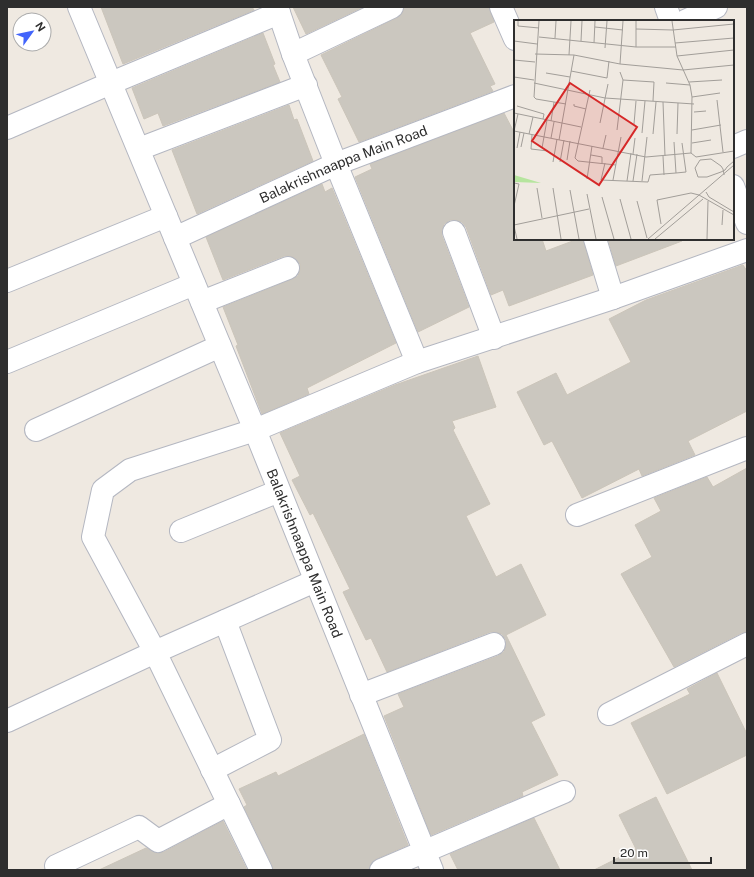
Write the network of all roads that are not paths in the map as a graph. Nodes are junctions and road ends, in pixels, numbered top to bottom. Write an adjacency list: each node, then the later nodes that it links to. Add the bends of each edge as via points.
1 (79, 7): 11 (street, Balakrishnaappa Main Road)
2 (392, 7): 10 (street)
3 (502, 7): 9 (street)
4 (666, 7): 7 (street)
5 (716, 7): 8 (street)
6 (278, 10): 10 (street); 11 (street)
7 (671, 20)
8 (687, 20)
9 (514, 37)
10 (293, 54): 12 (street)
11 (111, 83): 14 (street); 17 (street, Balakrishnaappa Main Road)
12 (306, 85): 17 (street); 18 (street)
13 (514, 96): 18 (street, Balakrishnaappa Main Road)
14 (7, 128)
15 (747, 142): 16 (street)
16 (734, 147)
17 (139, 149): 20 (street, Balakrishnaappa Main Road)
18 (336, 164): 23 (street, Balakrishnaappa Main Road); 33 (street)
19 (734, 189): 21 (street)
20 (166, 216): 23 (street, Balakrishnaappa Main Road); 27 (street)
21 (747, 223)
22 (454, 232): 30 (street)
23 (175, 238): 28 (street, Balakrishnaappa Main Road)
24 (595, 240): 29 (street)
25 (747, 250): 29 (street)
26 (288, 268): 28 (street)
27 (7, 281)
28 (198, 293): 31 (street, Balakrishnaappa Main Road); 32 (street)
29 (613, 298): 30 (street)
30 (494, 338): 33 (street)
31 (220, 346): 34 (street); 35 (street, Balakrishnaappa Main Road)
32 (7, 362)
33 (417, 362): 35 (street)
34 (36, 430)
35 (255, 430): 37 (street, Balakrishnaappa Main Road); 44 (street, via 130,470 103,490 93,537)
36 (747, 448): 38 (street)
37 (279, 491): 39 (street); 40 (street, Balakrishnaappa Main Road)
38 (577, 515)
39 (181, 532)
40 (315, 581): 41 (street); 45 (street, Balakrishnaappa Main Road)
41 (225, 621): 44 (street); 48 (street, via 270,740)
42 (494, 644): 45 (street)
43 (747, 644): 46 (street)
44 (155, 652): 47 (street); 48 (street)
45 (361, 695): 51 (street, Balakrishnaappa Main Road)
46 (609, 714)
47 (7, 721)
48 (212, 770): 50 (street)
49 (564, 792): 51 (street)
50 (229, 804): 52 (street, via 158,841 139,827 56,866); 53 (street)
51 (429, 861): 54 (street)
52 (59, 870)
53 (261, 870)
54 (380, 870)

